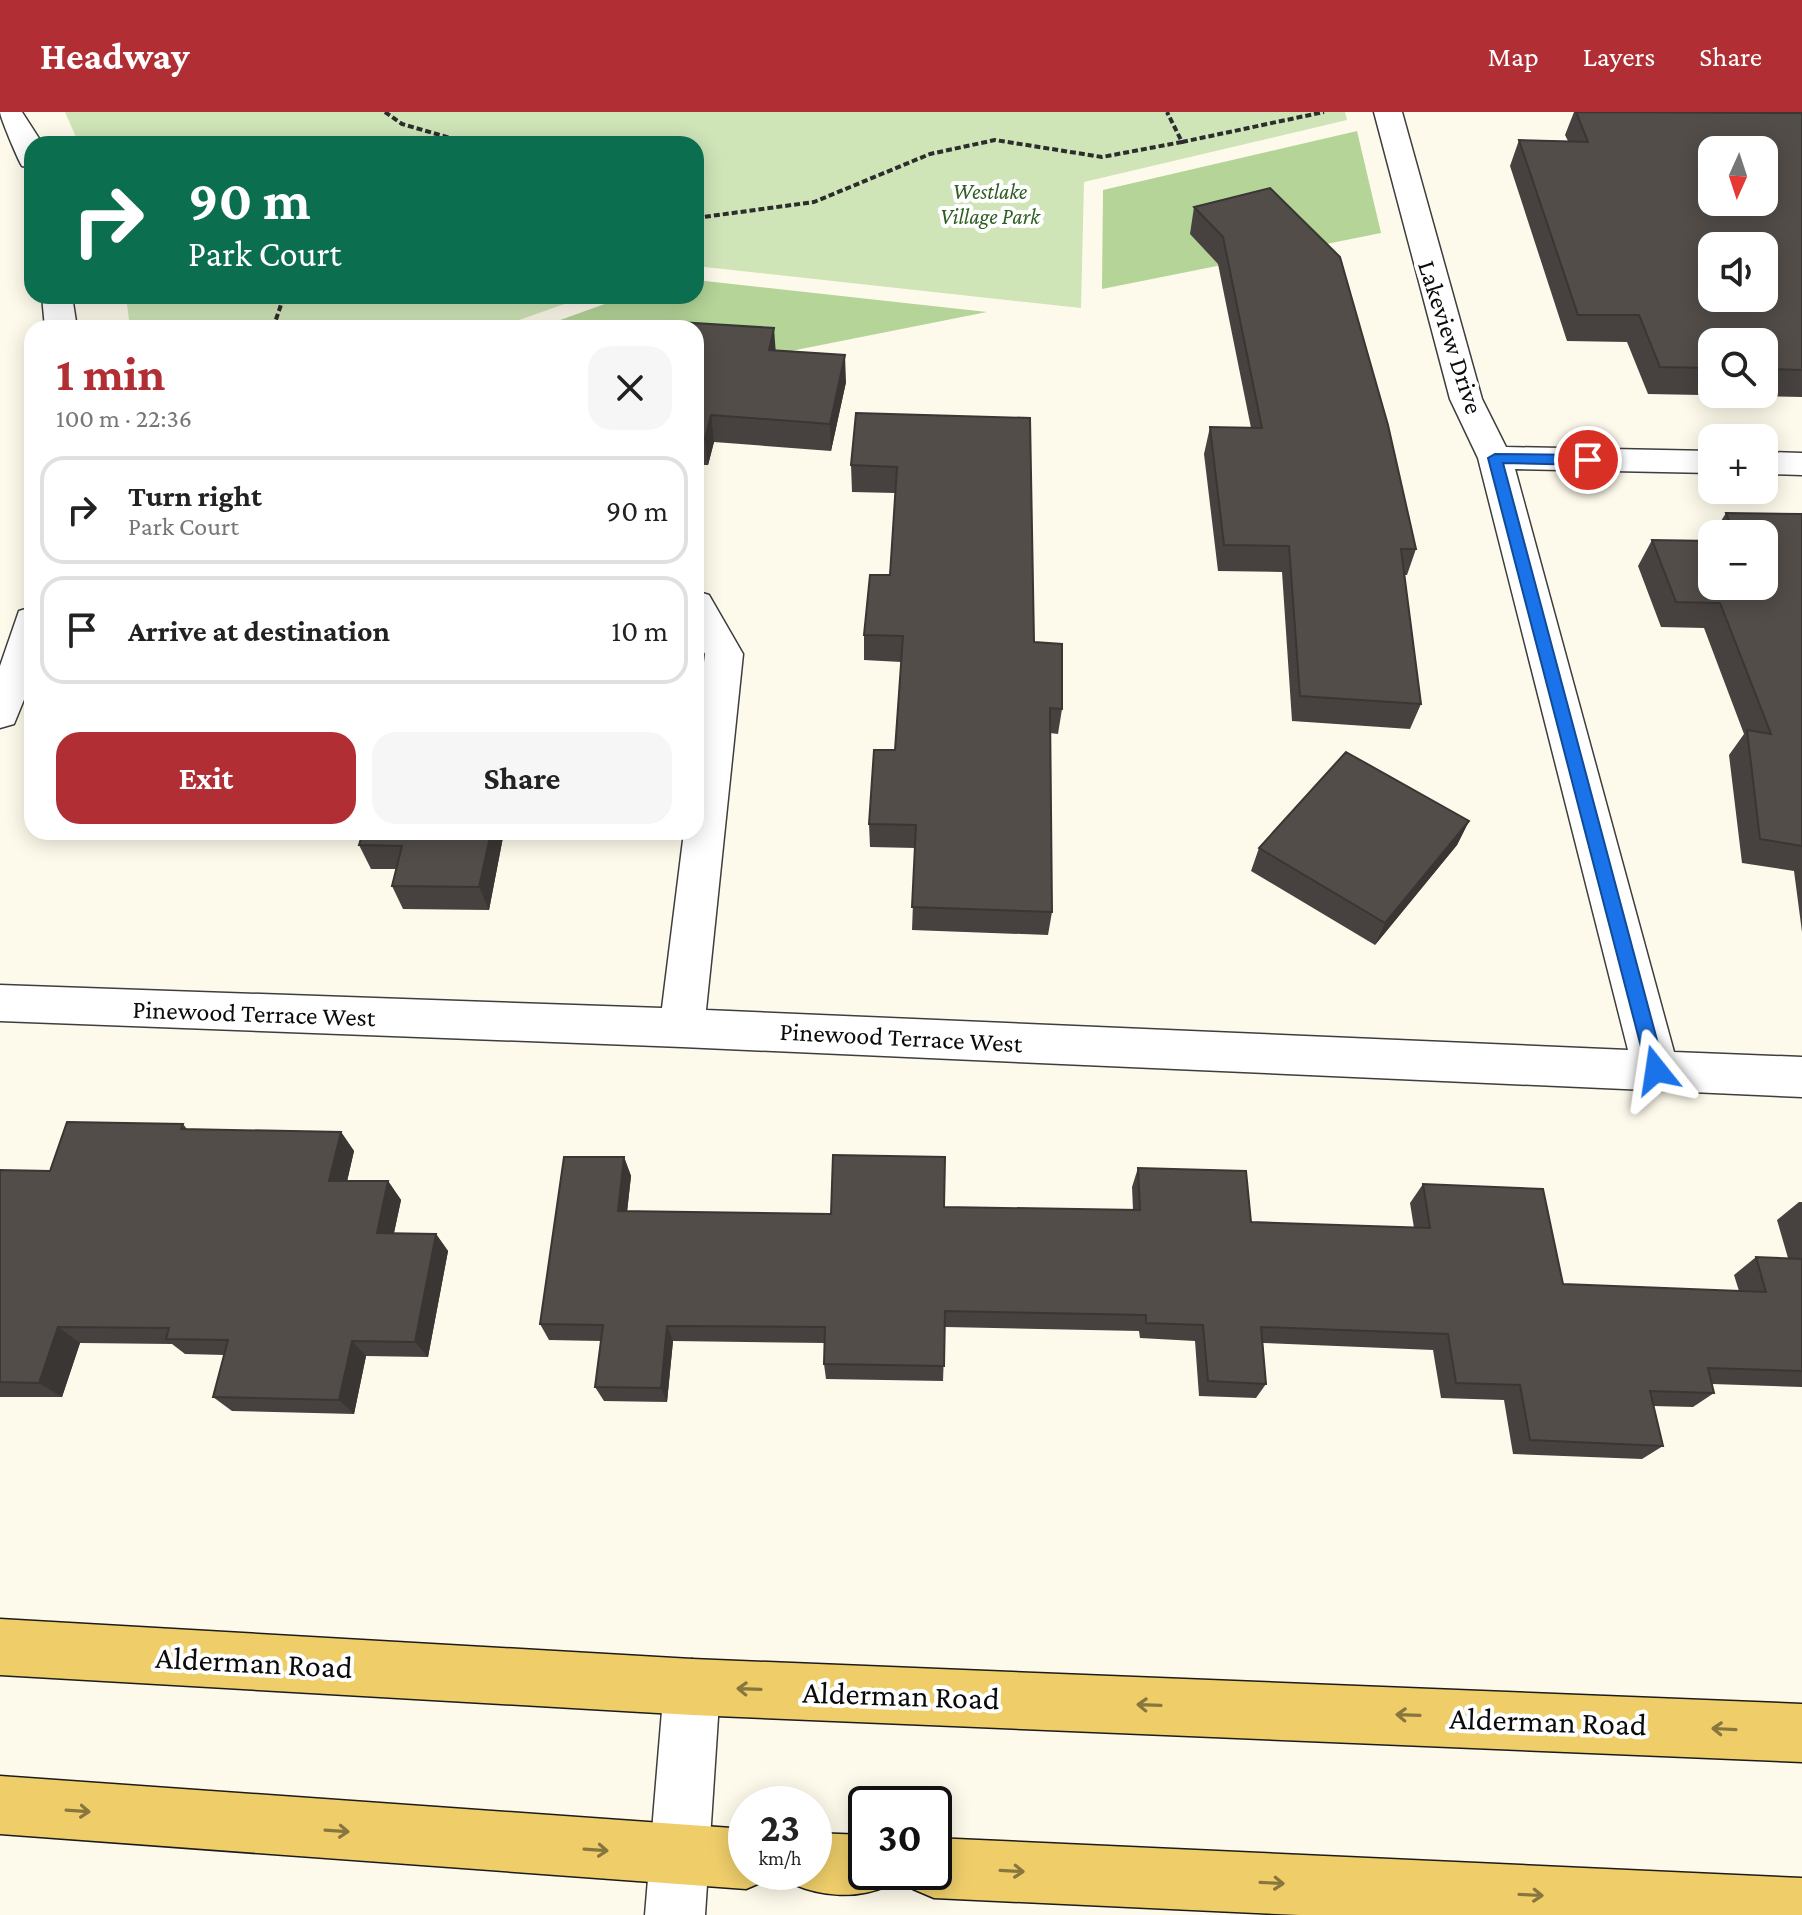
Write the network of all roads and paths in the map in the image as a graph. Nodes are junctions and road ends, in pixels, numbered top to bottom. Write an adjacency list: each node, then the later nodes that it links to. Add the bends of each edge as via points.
1 (8, 112): 7 (street)
2 (385, 112): 6 (path, via 402,124)
3 (1167, 112): 8 (path)
4 (1324, 112): 8 (path)
5 (1388, 112): 10 (street, Lakeview Drive, via 1466,399)
6 (443, 136)
7 (24, 137)
8 (1182, 142): 9 (path, via 1102,157 995,140 930,154 814,202)
9 (704, 217)
10 (1495, 458): 11 (street); 21 (street, Lakeview Drive)
11 (1698, 462)
12 (1778, 463): 13 (street)
13 (1802, 464)
14 (704, 618): 17 (street, via 724,654)
15 (24, 652): 16 (street)
16 (0, 714)
17 (704, 832)
18 (703, 840): 20 (street)
19 (0, 1003): 20 (street, Pinewood Terrace West)
20 (682, 1028): 21 (street, Pinewood Terrace West)
21 (1656, 1070): 22 (street, Pinewood Terrace West)
22 (1802, 1077)
23 (0, 1647): 24 (main road, Alderman Road)
24 (692, 1687): 25 (main road, Alderman Road, one-way to 24); 27 (street)
25 (1802, 1733)
26 (0, 1805): 27 (main road, one-way to 27)
27 (680, 1856): 28 (main road); 31 (street)
28 (728, 1858)
29 (952, 1869): 30 (main road, one-way to 30)
30 (1802, 1908)
31 (675, 1915)

